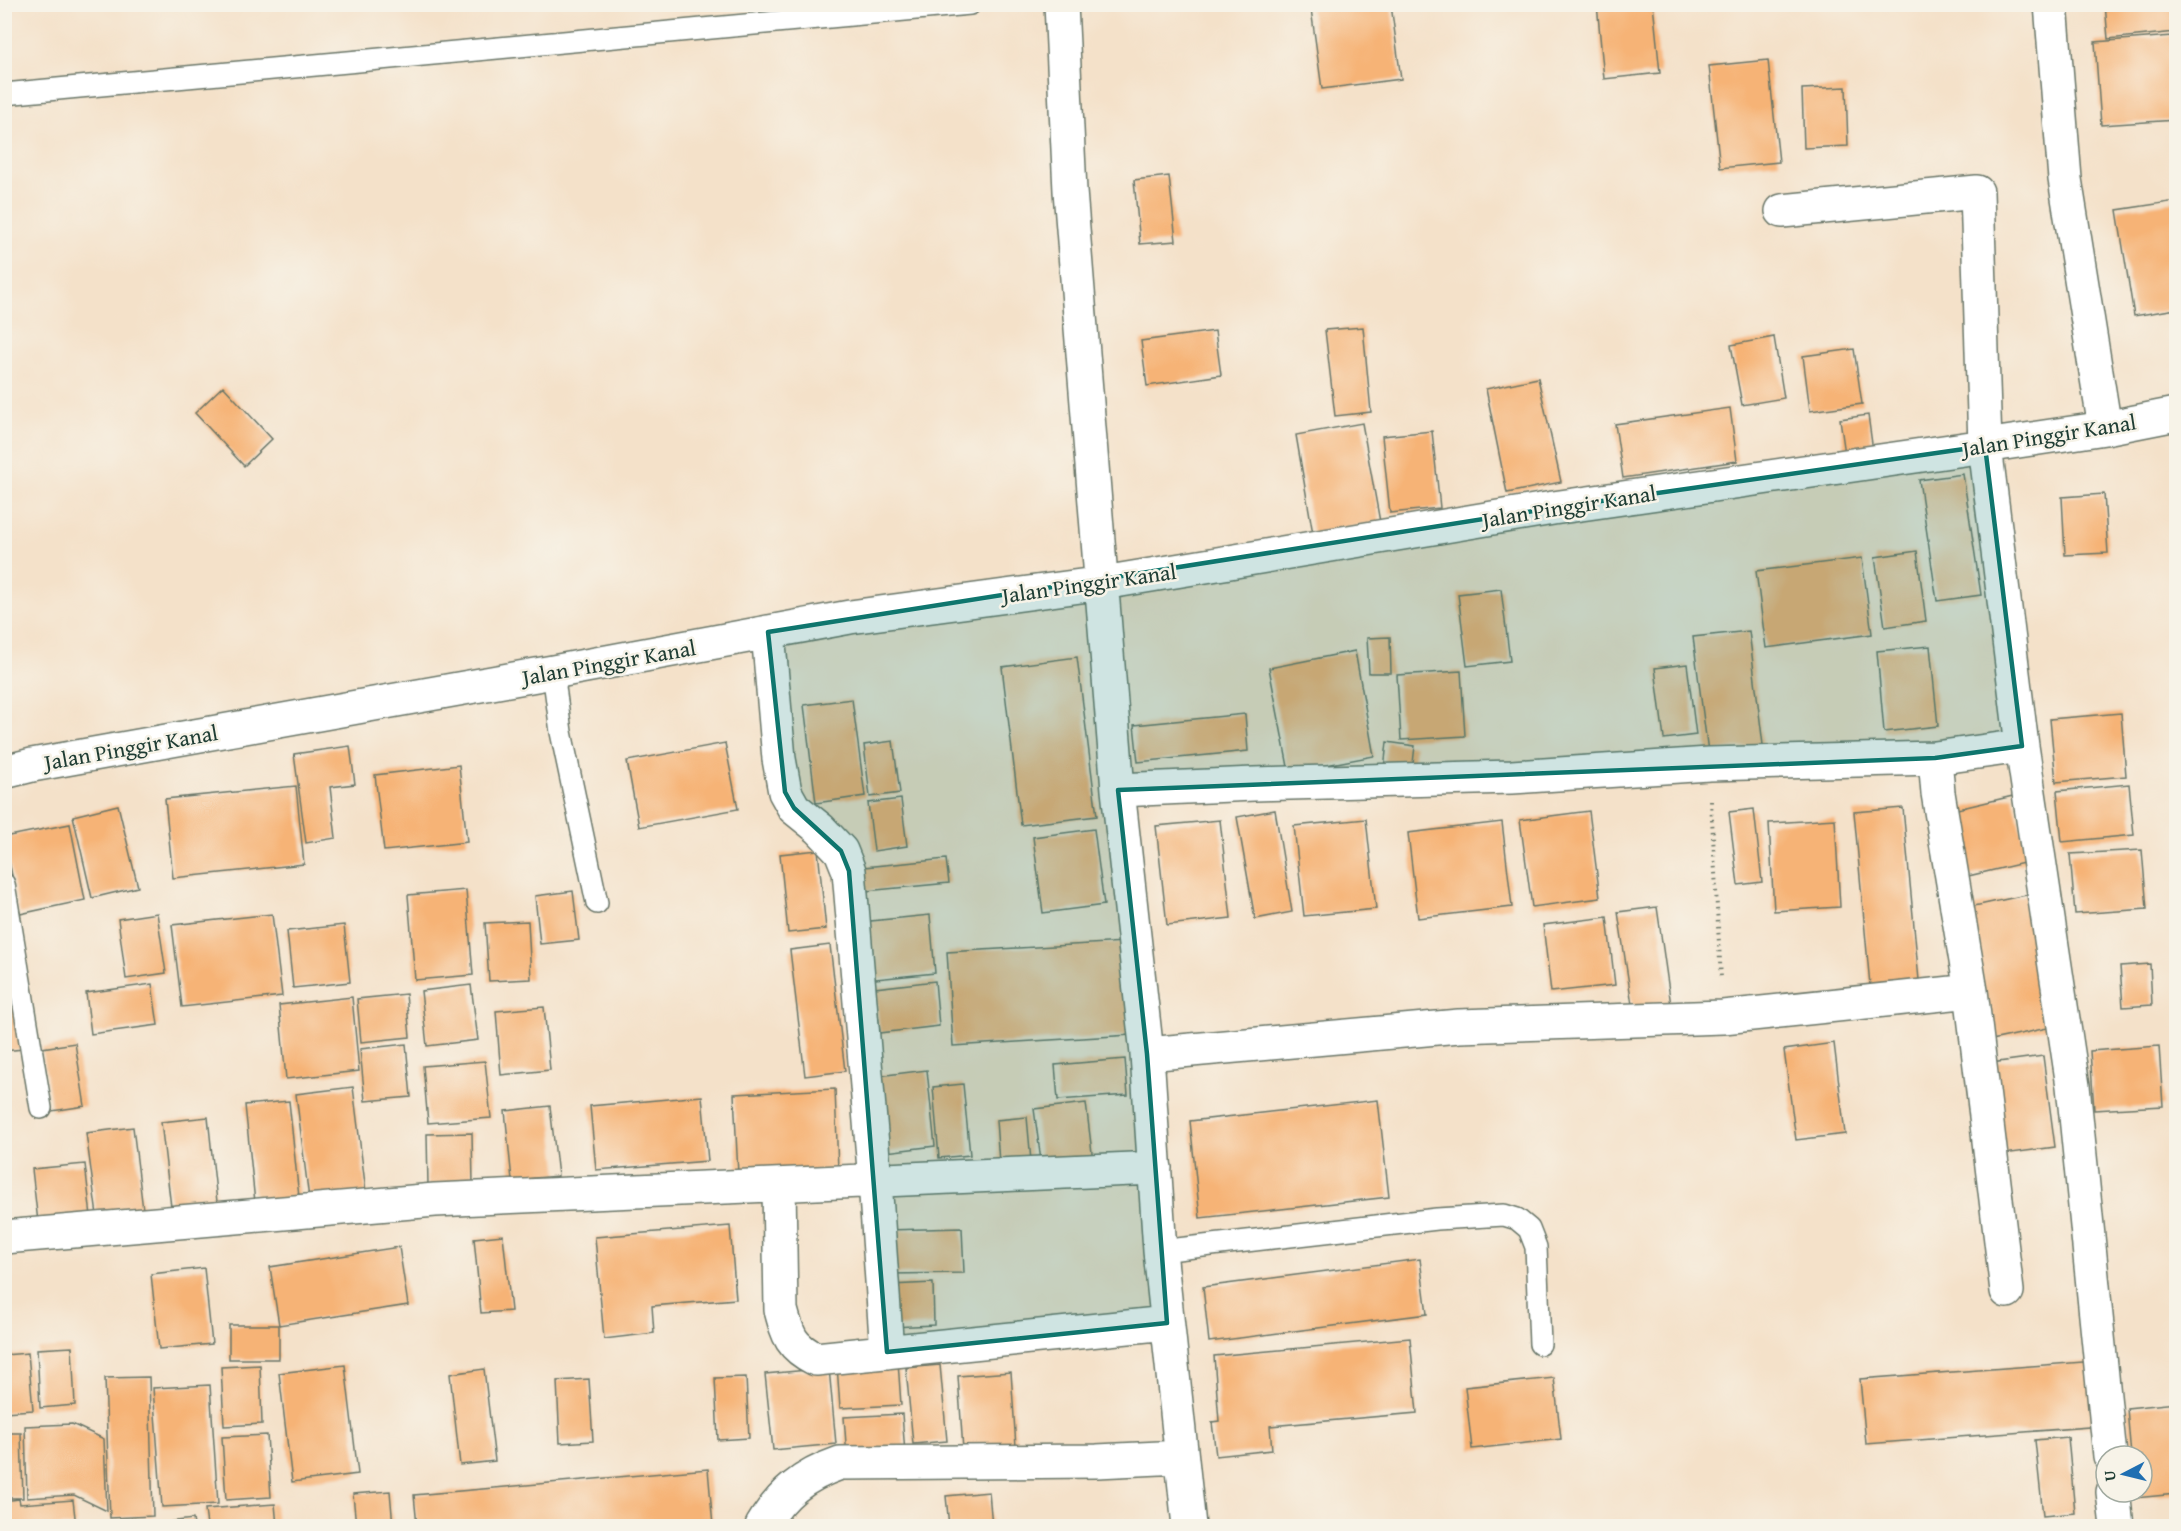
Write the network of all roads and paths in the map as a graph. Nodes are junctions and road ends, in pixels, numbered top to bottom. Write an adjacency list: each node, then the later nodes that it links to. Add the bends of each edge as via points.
1 (970, 4): 4 (lane)
2 (1061, 4): 9 (street, via 1070,191)
3 (2051, 4): 7 (street, via 2066,179)
4 (4, 94)
5 (1782, 211): 8 (street, via 1977,192)
6 (2176, 414): 7 (street, Jalan Pinggir Kanal)
7 (2105, 428): 8 (street, Jalan Pinggir Kanal)
8 (1985, 446): 9 (street, Jalan Pinggir Kanal, via 1553,508); 12 (street)
9 (1102, 583): 10 (street, Jalan Pinggir Kanal, via 850,616); 16 (street)
10 (768, 632): 11 (street, Jalan Pinggir Kanal); 24 (street, via 785,792 794,808 841,851 849,871)
11 (553, 672): 15 (street, Jalan Pinggir Kanal); 18 (lane, via 561,732)
12 (2022, 746): 13 (street); 32 (street, via 2073,1086)
13 (1935, 758): 14 (street); 19 (street)
14 (1709, 764): 16 (street, via 1512,777); 20 (path)
15 (4, 772)
16 (1118, 790): 21 (street)
17 (4, 884): 22 (lane)
18 (597, 903)
19 (1971, 991): 20 (street); 28 (street)
20 (1723, 1017): 21 (street, via 1459,1026)
21 (1147, 1054): 23 (street)
22 (41, 1108)
23 (1155, 1168): 24 (street); 27 (street)
24 (875, 1181): 25 (street); 31 (street)
25 (779, 1186): 26 (street, via 435,1200); 31 (street, via 781,1310 793,1344 816,1359)
26 (4, 1237)
27 (1160, 1251): 29 (street); 30 (lane, via 1504,1215 1530,1229 1536,1247)
28 (2007, 1291)
29 (1167, 1323): 31 (street); 33 (street)
30 (1540, 1344)
31 (887, 1352)
32 (2109, 1444)
33 (1181, 1457): 35 (street, via 840,1463 814,1473 791,1489); 36 (street)
34 (2115, 1504): 37 (street)
35 (762, 1527)
36 (1189, 1527)
37 (2117, 1527)

